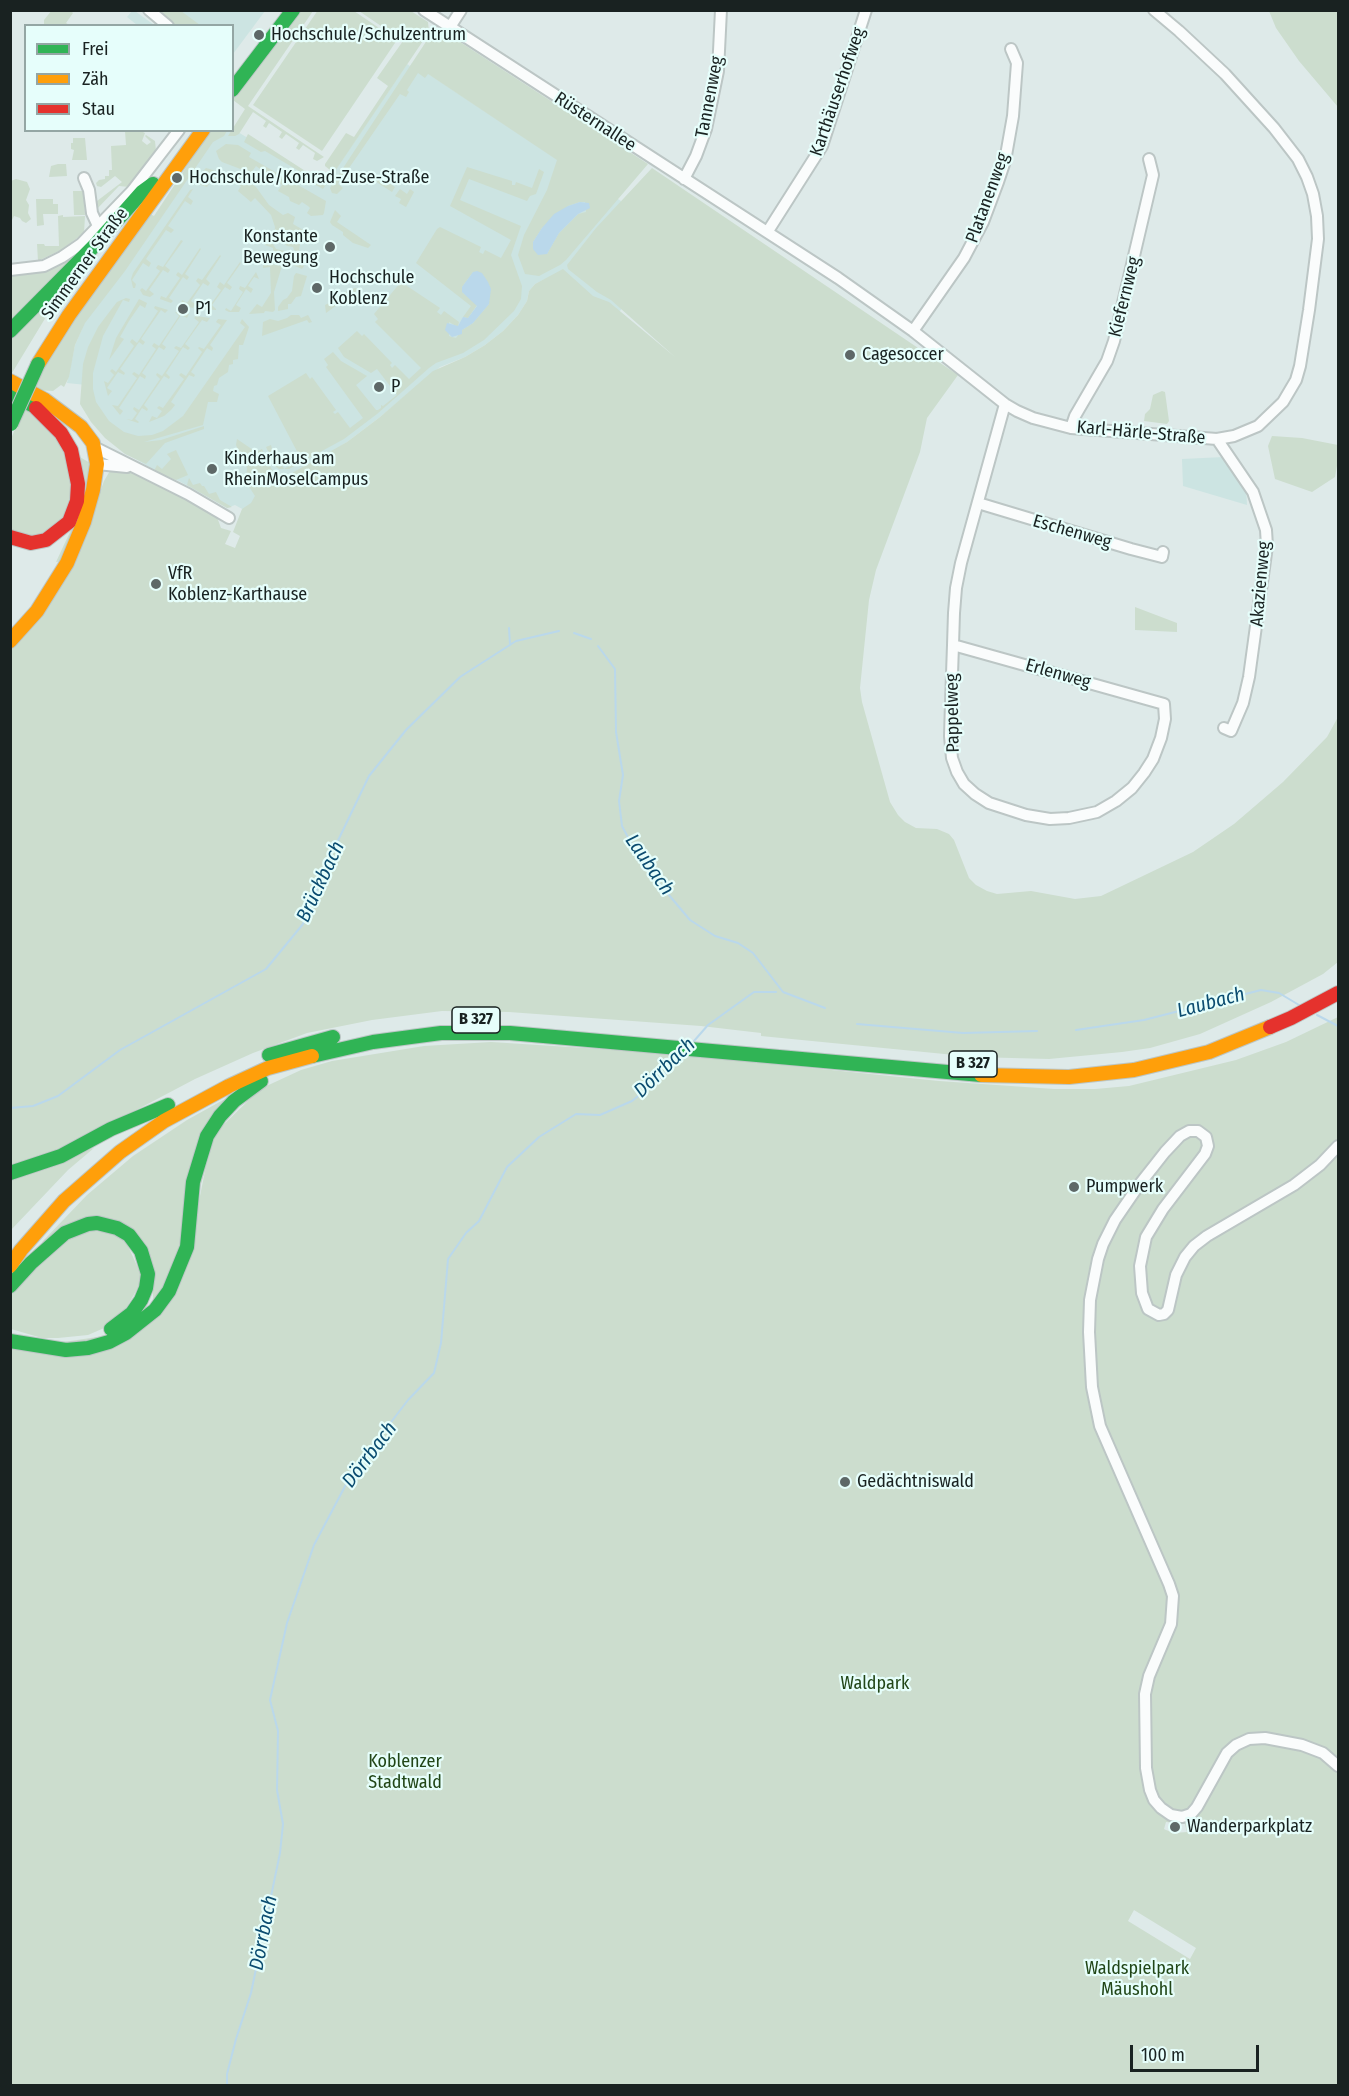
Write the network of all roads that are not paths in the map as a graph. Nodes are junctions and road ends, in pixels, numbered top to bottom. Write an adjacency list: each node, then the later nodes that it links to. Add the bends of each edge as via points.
1 (149, 10): 9 (street)
2 (287, 10): 12 (main road)
3 (293, 10): 13 (main road)
4 (424, 10): 10 (street, Rüsternallee)
5 (461, 10): 10 (street)
6 (721, 10): 19 (street, Tannenweg, via 718,71 708,120)
7 (866, 10): 22 (street, Karthäuserhofweg, via 822,146)
8 (1154, 10): 36 (street, Karl-Härle-Straße, via 1225,74 1274,128 1307,177 1317,216 1318,239 1296,380 1283,402 1258,426)
9 (166, 24)
10 (450, 27): 19 (street, Rüsternallee)
11 (1011, 49): 27 (street, Platanenweg, via 1017,63 1013,116 998,182 964,258)
12 (234, 79)
13 (234, 87)
14 (176, 132): 21 (street, via 132,191)
15 (191, 132): 20 (main road, Simmerner Straße)
16 (202, 132): 28 (main road, Simmerner Straße)
17 (1149, 159): 35 (street, Kiefernweg, via 1153,175 1114,341)
18 (84, 178): 21 (street)
19 (684, 179): 22 (street, Rüsternallee)
20 (153, 184): 24 (main road); 28 (main road, Simmerner Straße, via 58,312)
21 (98, 226): 23 (street, via 81,244 44,266)
22 (768, 231): 27 (street, Karl-Härle-Straße)
23 (10, 270)
24 (33, 308): 25 (main road); 26 (main road)
25 (10, 324)
26 (10, 331)
27 (913, 331): 33 (street, Karl-Härle-Straße)
28 (34, 362): 31 (main road, Simmerner Straße); 34 (main road, Simmerner Straße, bridge)
29 (10, 381): 32 (main road)
30 (10, 386): 32 (main road)
31 (10, 396): 32 (main road)
32 (39, 403): 37 (main road, via 64,413 81,427); 38 (main road); 42 (main road, via 71,450 77,501 69,522 46,540 24,542)
33 (1005, 404): 35 (street, Karl-Härle-Straße, via 1033,418); 40 (street, Pappelweg)
34 (11, 425)
35 (1071, 428): 36 (street, Karl-Härle-Straße)
36 (1217, 439): 47 (street, Akazienweg, via 1253,492 1266,530 1267,546 1243,703 1231,731)
37 (94, 447): 38 (main road); 39 (street)
38 (97, 464): 39 (street); 44 (main road, via 84,522 67,563 37,611)
39 (136, 468): 41 (street)
40 (978, 503): 43 (street, Eschenweg, via 1131,549 1162,557); 45 (street, Pappelweg, via 956,588)
41 (229, 518)
42 (10, 537)
43 (1163, 552)
44 (10, 641)
45 (952, 645): 46 (street, Erlenweg); 46 (street, Pappelweg, via 950,747 957,772 964,784 989,803 1026,814 1069,818 1097,812 1116,801 1132,788 1153,759 1165,719)
46 (1164, 704)
47 (1224, 728)
48 (1338, 978): 50 (main road, B 327, via 1266,1017 1208,1040 1126,1060 1070,1067 984,1065 703,1036)
49 (1338, 993): 50 (main road, B 327, via 1291,1018 1209,1052 1134,1070 1069,1077 966,1074)
50 (616, 1036): 51 (main road, B 327, via 441,1033 373,1042); 52 (main road, B 327, via 511,1021 405,1024 300,1045 199,1087)
51 (306, 1058): 56 (main road, B 327, via 268,1068 164,1121 90,1178 42,1225); 59 (main road, via 267,1077 234,1101 207,1136 193,1182 187,1247 169,1291 155,1310 126,1333 88,1348 66,1350)
52 (168, 1105): 54 (main road, via 61,1156); 55 (main road, B 327, via 82,1169)
53 (1338, 1146): 60 (street, via 1294,1185 1194,1246 1178,1270 1168,1310 1159,1315 1148,1309 1142,1293 1140,1266 1146,1238 1155,1219 1208,1146 1206,1137 1198,1131 1180,1136 1139,1185 1103,1244 1090,1300 1089,1332 1092,1387 1100,1426 1173,1596 1171,1624 1145,1694 1146,1768 1154,1800 1171,1815 1191,1814 1227,1753 1252,1738 1302,1744 1323,1753)
54 (10, 1173)
55 (10, 1244)
56 (10, 1266)
57 (10, 1286): 58 (main road, via 56,1240 88,1224 110,1226 129,1235 141,1251 148,1274 141,1300 120,1324 105,1333 65,1342 39,1341)
58 (10, 1333)
59 (10, 1341)
60 (1338, 1766)

